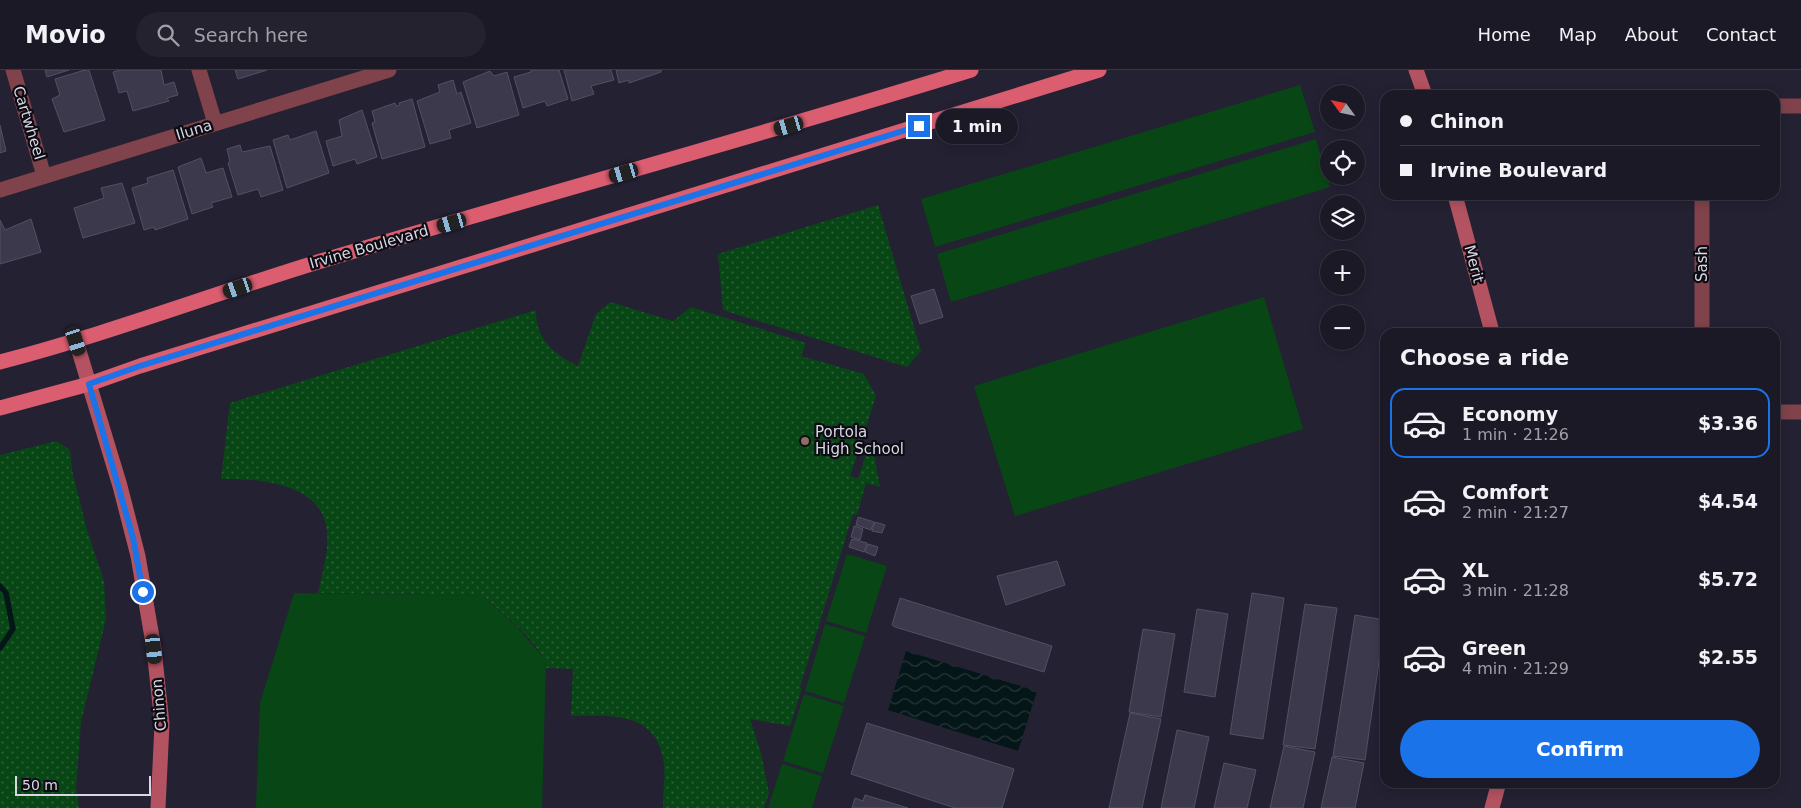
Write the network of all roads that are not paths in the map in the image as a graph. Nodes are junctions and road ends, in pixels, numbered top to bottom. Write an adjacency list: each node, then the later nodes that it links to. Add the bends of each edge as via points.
1 (13, 70): 11 (street, Cartwheel)
2 (199, 70): 10 (street)
3 (388, 70): 10 (street, Iluna)
4 (971, 70): 17 (main road, Irvine Boulevard, via 320,261)
5 (1099, 70): 19 (main road)
6 (1416, 70): 7 (street)
7 (1423, 90)
8 (1780, 106): 9 (street)
9 (1801, 106)
10 (215, 124): 11 (street, Iluna)
11 (44, 176): 12 (street, Iluna)
12 (0, 190)
13 (1456, 200): 15 (street, Merit)
14 (1702, 200): 16 (street, Sash)
15 (1491, 328)
16 (1702, 328)
17 (76, 341): 18 (main road, Irvine Boulevard); 19 (street, Chinon)
18 (0, 362)
19 (89, 384): 20 (main road); 24 (street, Chinon, via 138,556 154,649 162,724)
20 (0, 408)
21 (1780, 412): 22 (street)
22 (1801, 412)
23 (1497, 788): 25 (street)
24 (158, 808)
25 (1492, 808)

